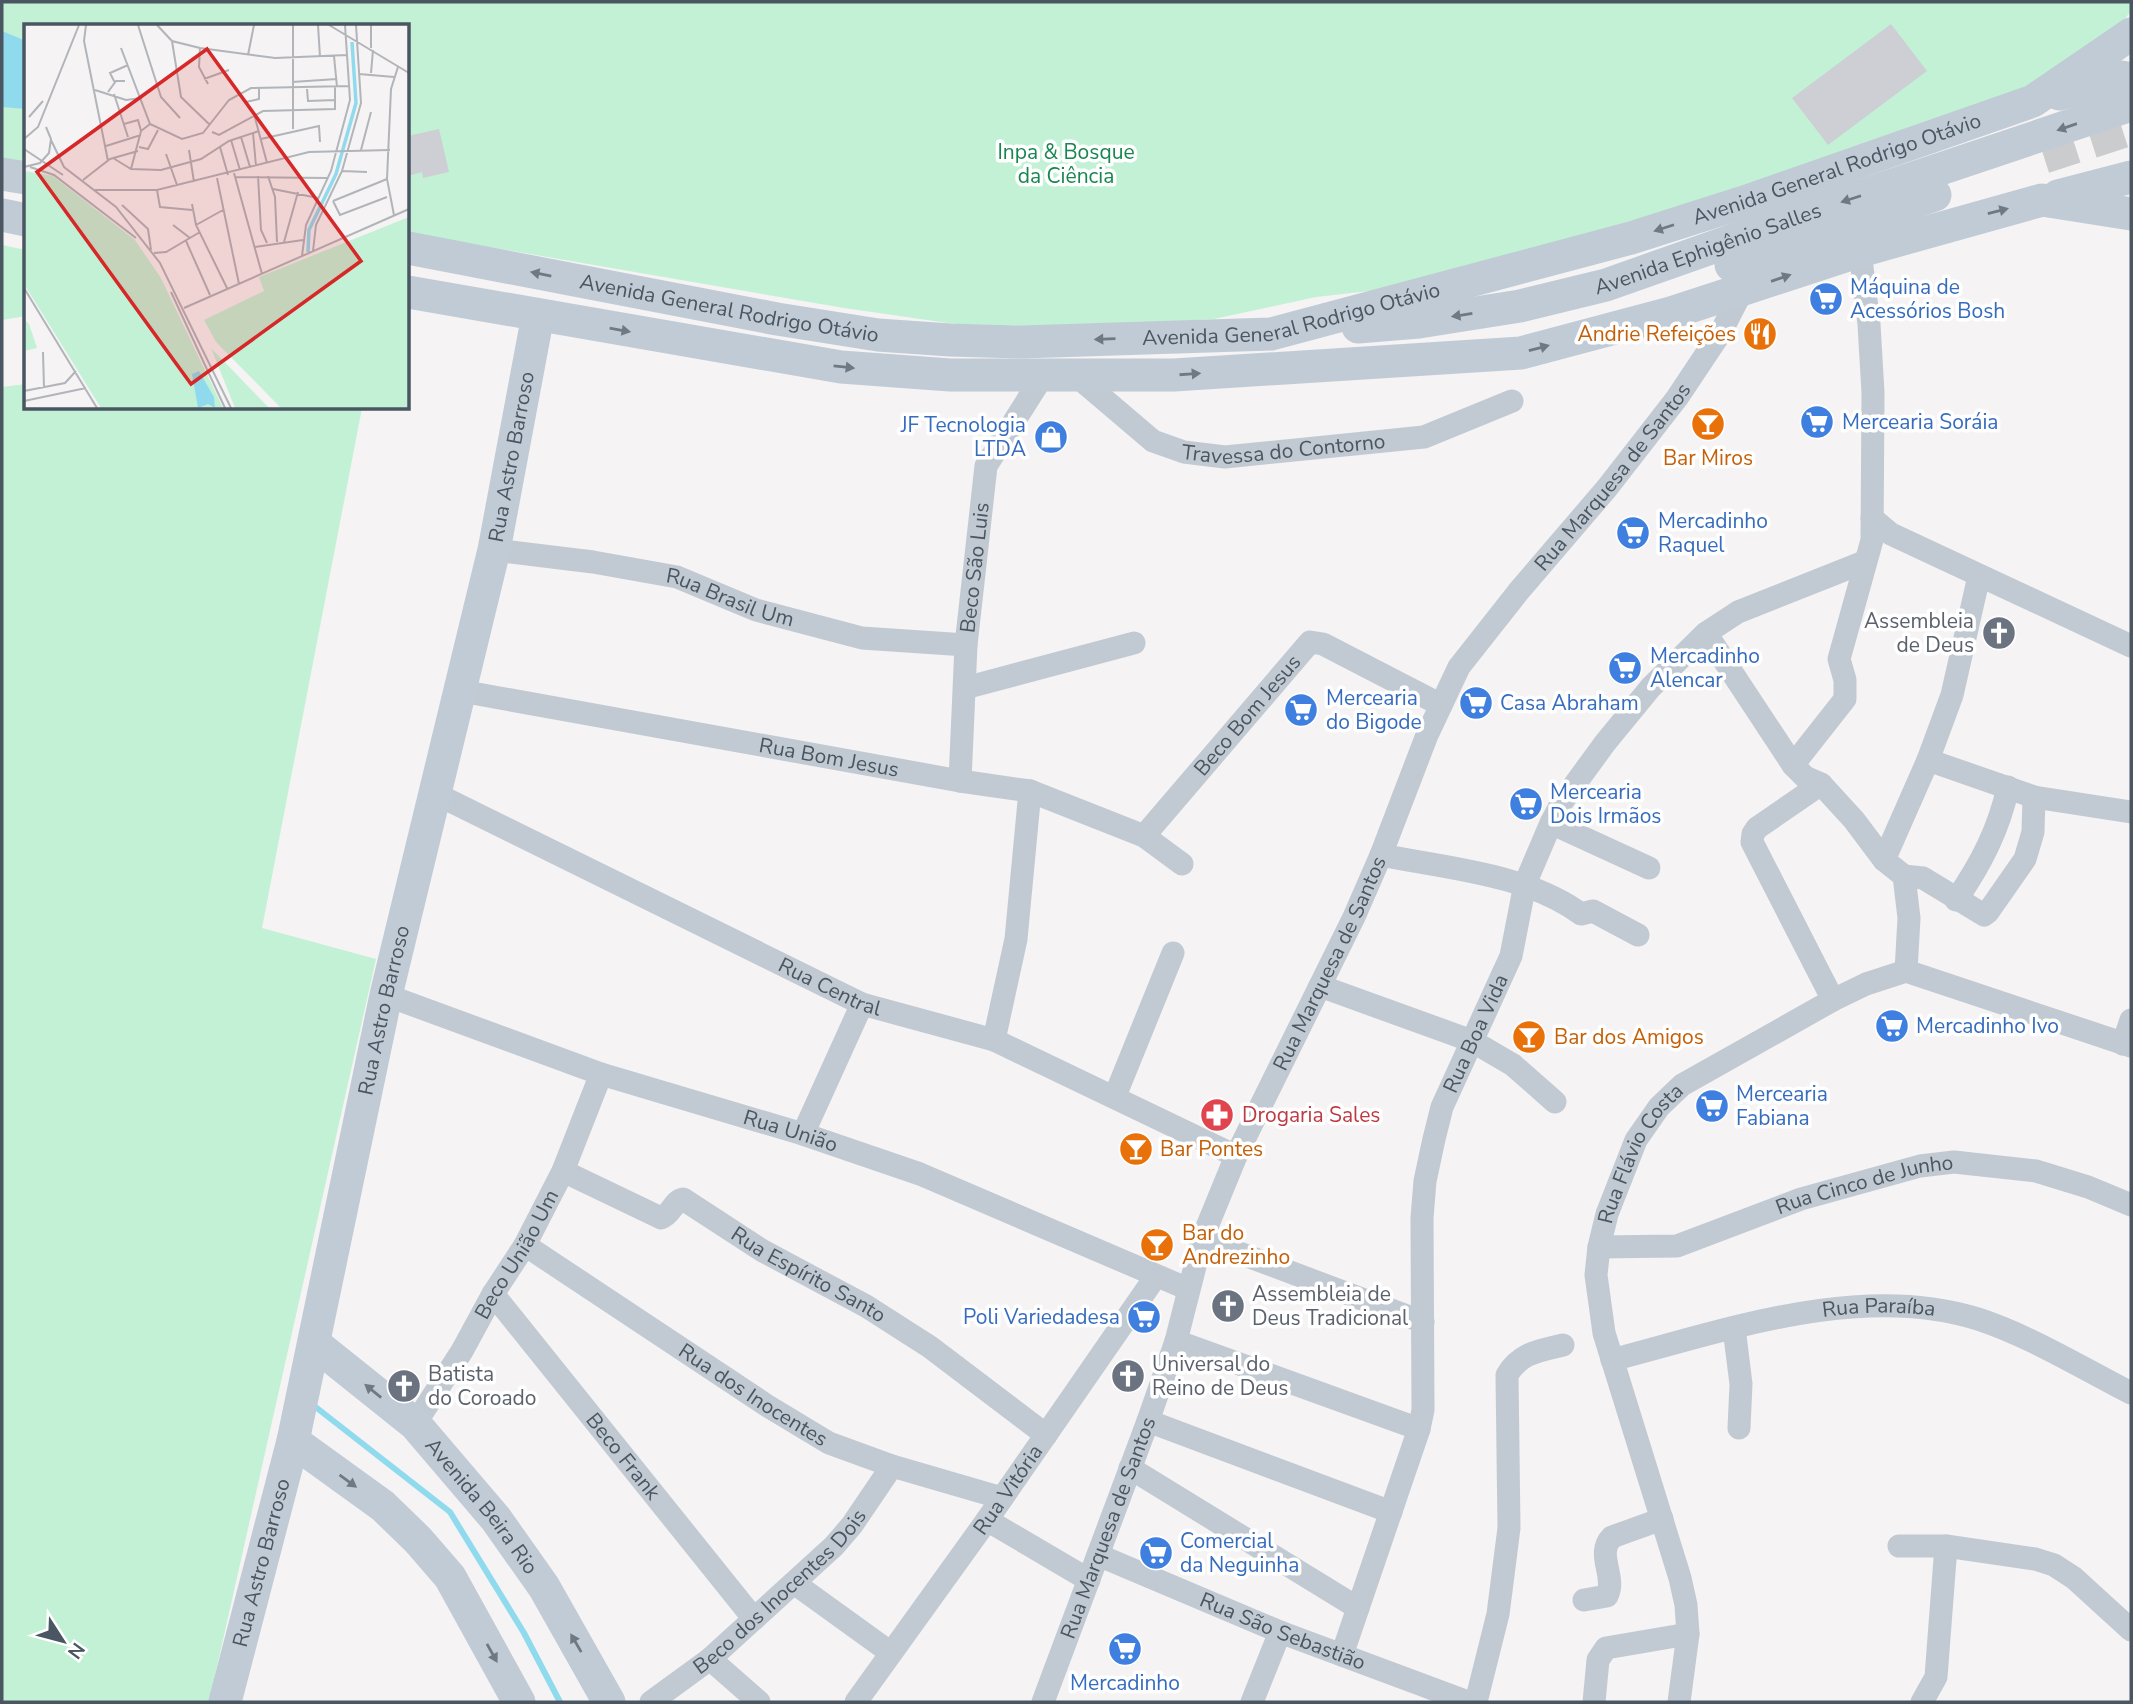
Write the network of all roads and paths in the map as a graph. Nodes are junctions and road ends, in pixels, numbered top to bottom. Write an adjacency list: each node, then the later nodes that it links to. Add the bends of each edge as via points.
1 (2131, 34): 3 (main road, Avenida General Rodrigo Otávio)
2 (2131, 79): 3 (main road, via 2122,77)
3 (2033, 101): 18 (main road, Avenida General Rodrigo Otávio, one-way to 18, via 1631,238)
4 (2131, 105): 18 (main road, Avenida Ephigênio Salles, one-way to 18, via 1624,279 1520,306 1419,321)
5 (2043, 157): 19 (main road, Avenida Ephigênio Salles, via 1670,285)
6 (2, 174): 8 (main road)
7 (2131, 177): 9 (main road)
8 (24, 178)
9 (2042, 200): 10 (main road, Avenida General Rodrigo Otávio); 14 (main road, Avenida General Rodrigo Otávio, one-way to 9)
10 (2131, 214)
11 (2, 215): 12 (main road)
12 (24, 220)
13 (410, 248): 18 (main road, Avenida General Rodrigo Otávio, one-way to 13, via 1021,342 878,335)
14 (1860, 251): 15 (main road, Avenida General Rodrigo Otávio, one-way to 14); 22 (street, via 1874,393)
15 (1742, 291): 19 (main road, Avenida General Rodrigo Otávio, one-way to 15, via 1521,353); 32 (street, Rua Marquesa de Santos, via 1677,398 1460,667)
16 (410, 292): 17 (main road, Avenida General Rodrigo Otávio)
17 (538, 315): 20 (main road, Avenida General Rodrigo Otávio, one-way to 20, via 841,367 950,375); 23 (main road, Rua Astro Barroso)
18 (1271, 334)
19 (1413, 358): 20 (main road, Avenida General Rodrigo Otávio, one-way to 19, via 1174,375)
20 (1058, 374): 21 (street, Travessa do Contorno, via 1153,441 1184,452 1224,457 1424,438); 28 (street, Beco São Luis, via 986,467)
21 (1512, 401)
22 (1872, 518): 24 (street, via 1872,540); 25 (street, via 1891,534)
23 (494, 550): 28 (street, Rua Brasil Um, via 677,577 756,610 862,638); 31 (main road, Rua Astro Barroso)
24 (1864, 562): 26 (street, Rua Boa Vida, via 1738,612); 34 (street, via 1839,659 1845,699)
25 (1979, 576): 29 (street); 33 (street, via 1952,695)
26 (1706, 633): 34 (street); 42 (street, Rua Boa Vida, via 1651,687 1605,743)
27 (1134, 643): 30 (street)
28 (966, 645): 30 (street, Beco São Luis)
29 (2131, 646)
30 (965, 688): 35 (street, Beco São Luis)
31 (461, 691): 35 (street, Rua Bom Jesus); 39 (main road, Rua Astro Barroso)
32 (1441, 705): 43 (street, Beco Bom Jesus, via 1310,642); 44 (street, Rua Marquesa de Santos)
33 (1928, 760): 37 (street); 45 (street)
34 (1793, 765): 36 (street)
35 (960, 781): 38 (street, Rua Bom Jesus)
36 (1821, 784): 45 (street); 56 (street, via 1757,828 1752,842)
37 (2008, 787): 40 (street); 50 (street, via 1991,844)
38 (1030, 791): 43 (street, Rua Bom Jesus); 59 (street, via 1016,939)
39 (434, 793): 55 (main road, Rua Astro Barroso); 57 (street, Rua Central)
40 (2035, 797): 41 (street); 50 (street, via 2033,832 2025,859 1992,908 1983,915)
41 (2131, 812)
42 (1551, 822): 47 (street); 49 (street, Rua Boa Vida)
43 (1144, 836): 46 (street, Rua Bom Jesus)
44 (1381, 855): 49 (street); 54 (street, Rua Marquesa de Santos)
45 (1884, 860): 48 (street)
46 (1182, 864)
47 (1649, 868)
48 (1905, 876): 50 (street, via 1923,878); 53 (street, via 1909,918)
49 (1525, 884): 51 (street, via 1581,914 1593,911); 60 (street, Rua Boa Vida, via 1511,956)
50 (1956, 900)
51 (1638, 935)
52 (1173, 954): 63 (street)
53 (1906, 971): 56 (street, Rua Flávio Costa); 61 (street)
54 (1320, 986): 60 (street); 66 (street, Rua Marquesa de Santos)
55 (386, 995): 62 (street, Rua União); 78 (main road, Rua Astro Barroso)
56 (1833, 1000): 71 (street, Rua Flávio Costa, via 1682,1085 1659,1107 1636,1140)
57 (862, 1004): 59 (street, Rua Central); 65 (street)
58 (2131, 1020): 61 (street)
59 (995, 1040): 63 (street, Rua Central)
60 (1472, 1041): 64 (street, via 1513,1065); 75 (street, Rua Boa Vida, via 1442,1107 1425,1181)
61 (2127, 1045)
62 (601, 1074): 65 (street, Rua União); 67 (street, Beco União Um)
63 (1115, 1096): 66 (street, Rua Central)
64 (1555, 1102)
65 (803, 1133): 72 (street, Rua União, via 920,1174)
66 (1236, 1156): 69 (street, Rua Marquesa de Santos)
67 (563, 1171): 70 (street, Beco União Um); 86 (street, Rua Espírito Santo, via 661,1218 683,1199 930,1347)
68 (2131, 1205): 71 (street, Rua Cinco de Junho, via 2036,1171 1954,1162 1910,1169 1801,1199 1678,1246)
69 (1202, 1239): 73 (street, Rua Marquesa de Santos); 75 (street)
70 (525, 1245): 74 (street, Beco União Um); 88 (street, Rua dos Inocentes, via 829,1443)
71 (1599, 1247): 80 (street, Rua Flávio Costa, via 1596,1275)
72 (1156, 1276): 73 (street, Rua União); 86 (street, Rua Vitória)
73 (1188, 1289): 77 (street, Rua Marquesa de Santos)
74 (493, 1294): 83 (street, Beco União Um); 101 (street, Beco Frank)
75 (1423, 1322): 85 (street, Rua Boa Vida)
76 (1734, 1328): 80 (street, Rua Paraíba); 81 (street, Rua Paraíba, via 1861,1306 1940,1310 2011,1332); 84 (street, via 1741,1384)
77 (1175, 1341): 82 (street, Rua Marquesa de Santos); 85 (street)
78 (314, 1344): 83 (main road, Avenida Beira Rio, one-way to 78); 87 (main road, Rua Astro Barroso)
79 (1563, 1345): 117 (street, via 1526,1354 1507,1375 1509,1528 1498,1614)
80 (1612, 1360): 92 (street, Rua Flávio Costa)
81 (2131, 1393)
82 (1148, 1421): 89 (street, Rua Marquesa de Santos); 91 (street)
83 (415, 1424): 110 (main road, Avenida Beira Rio, one-way to 83, via 544,1587 496,1519)
84 (1739, 1428)
85 (1419, 1429): 91 (street, Rua Boa Vida)
86 (1046, 1435): 90 (street, Rua Vitória)
87 (293, 1441): 108 (main road, Rua Astro Barroso); 109 (main road, one-way to 109, via 383,1506 418,1540 450,1577)
88 (892, 1466): 90 (street, Rua dos Inocentes); 98 (street, Beco dos Inocentes Dois, via 852,1525)
89 (1130, 1468): 96 (street, Rua Marquesa de Santos); 100 (street)
90 (1002, 1498): 93 (street, Rua Vitória)
91 (1391, 1512): 100 (street, Rua Boa Vida)
92 (1662, 1519): 99 (street, via 1608,1542 1604,1548 1611,1589 1607,1597); 104 (street, Rua Flávio Costa, via 1680,1578)
93 (988, 1520): 97 (street); 105 (street, Rua Vitória)
94 (1899, 1546): 95 (street)
95 (1946, 1546): 102 (street, via 2054,1565); 120 (street, via 1936,1677)
96 (1098, 1555): 97 (street, Rua Marquesa de Santos); 103 (street, Rua São Sebastião)
97 (1089, 1580): 114 (street, Rua Marquesa de Santos)
98 (794, 1583): 101 (street, Beco dos Inocentes Dois); 105 (street)
99 (1584, 1600)
100 (1358, 1608): 106 (street, Rua Boa Vida)
101 (754, 1619): 107 (street, Beco dos Inocentes Dois)
102 (2131, 1630)
103 (1280, 1632): 106 (street, Rua São Sebastião); 115 (street)
104 (1688, 1634): 118 (street, via 1606,1648 1598,1660); 119 (street, Rua Flávio Costa)
105 (891, 1653): 113 (street, Rua Vitória)
106 (1342, 1655): 116 (street, Rua São Sebastião)
107 (710, 1659): 111 (street, Beco dos Inocentes Dois); 112 (street)
108 (225, 1702)
109 (519, 1702)
110 (609, 1702)
111 (651, 1702)
112 (759, 1702)
113 (856, 1702)
114 (1043, 1702)
115 (1252, 1702)
116 (1468, 1702)
117 (1476, 1702)
118 (1594, 1702)
119 (1679, 1702)
120 (1922, 1702)

